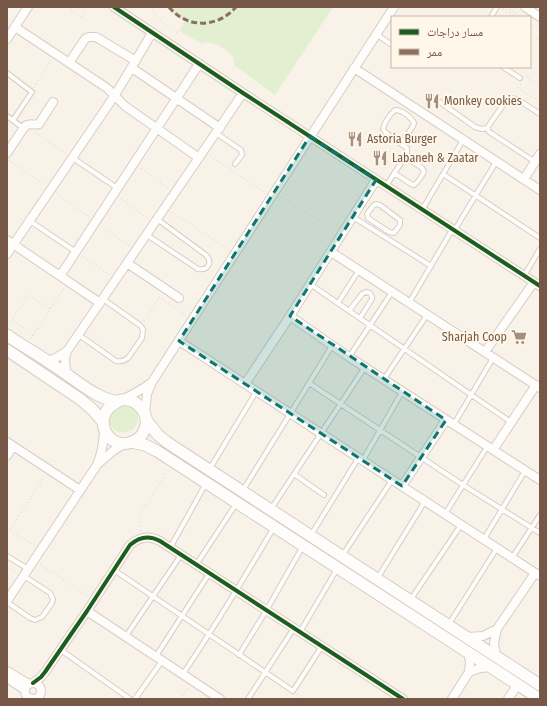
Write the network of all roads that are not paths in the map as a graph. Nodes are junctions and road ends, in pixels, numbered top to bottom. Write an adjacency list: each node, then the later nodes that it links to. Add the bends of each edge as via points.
1 (28, 7): 8 (street)
2 (114, 7): 9 (street)
3 (394, 7): 10 (street)
4 (497, 7): 6 (lane)
5 (525, 7): 7 (street)
6 (492, 16)
7 (540, 17)
8 (15, 27): 11 (street); 13 (street)
9 (152, 33): 14 (street); 15 (street)
10 (376, 34): 12 (lane); 16 (street)
11 (7, 39)
12 (391, 44)
13 (69, 63): 15 (street, via 85,39 91,36); 21 (street)
14 (199, 64): 20 (street); 22 (street)
15 (134, 65): 21 (street); 22 (street)
16 (354, 68): 32 (street); 33 (street)
17 (505, 68): 19 (lane)
18 (7, 74): 27 (lane, via 32,92)
19 (520, 78)
20 (243, 93): 31 (street); 32 (street)
21 (115, 95): 29 (street, via 125,106); 39 (street)
22 (176, 98): 29 (street); 31 (street)
23 (434, 98): 30 (lane, via 475,127)
24 (53, 102): 28 (street, via 39,124)
25 (540, 114): 30 (lane, via 517,99 510,98)
26 (7, 116): 27 (lane)
27 (13, 120): 28 (lane)
28 (24, 127): 35 (street)
29 (157, 128): 37 (street); 49 (street)
30 (488, 128): 41 (lane, via 490,133)
31 (218, 130): 37 (street); 42 (lane, via 241,150 242,156)
32 (310, 136): 46 (street); 84 (street)
33 (463, 139): 40 (street); 44 (lane)
34 (401, 144): 34 (lane, via 383,129 396,110 414,123); 38 (lane, via 407,150)
35 (7, 153)
36 (540, 154): 41 (street)
37 (201, 155): 54 (street)
38 (405, 157): 43 (lane); 43 (lane, via 422,168 423,173 414,185)
39 (72, 158): 49 (lane); 53 (street)
40 (497, 161): 45 (street); 50 (lane)
41 (535, 162): 45 (street)
42 (235, 164)
43 (394, 173): 47 (lane)
44 (443, 174): 50 (lane); 51 (lane)
45 (524, 179): 48 (street)
46 (376, 180): 47 (street); 52 (street)
47 (386, 187): 51 (street)
48 (540, 190)
49 (116, 191): 62 (street)
50 (476, 196): 57 (lane); 59 (lane)
51 (422, 210): 57 (street)
52 (353, 217): 56 (lane); 63 (street)
53 (30, 220): 60 (street); 62 (lane)
54 (156, 221): 58 (street); 58 (lane, via 206,255 209,260 207,267 198,269)
55 (371, 221): 55 (lane, via 390,233 395,232 401,223 399,218 378,204 367,214); 56 (lane)
56 (367, 226): 66 (lane)
57 (453, 230): 66 (lane); 69 (street)
58 (147, 234): 65 (street)
59 (540, 238)
60 (10, 242): 64 (street); 68 (street)
61 (540, 250): 69 (lane)
62 (76, 252): 68 (street)
63 (331, 252): 67 (street); 70 (street)
64 (7, 254)
65 (127, 263): 73 (street); 74 (street)
66 (430, 266): 76 (lane)
67 (359, 270): 72 (street); 75 (lane)
68 (60, 276): 74 (street)
69 (524, 276): 71 (street)
70 (310, 284): 75 (lane); 79 (street)
71 (537, 284): 89 (street)
72 (392, 292): 76 (street); 81 (lane)
73 (179, 298)
74 (102, 301): 82 (street); 82 (lane, via 141,326 142,338 128,358 122,362 116,361)
75 (338, 303): 77 (lane)
76 (409, 303): 78 (street)
77 (349, 311): 80 (lane); 80 (lane, via 362,294 370,293 372,299)
78 (427, 315): 86 (lane); 89 (street)
79 (290, 316): 85 (street); 98 (street)
80 (360, 318): 81 (lane)
81 (370, 325): 86 (lane); 90 (lane)
82 (79, 334): 88 (street)
83 (7, 336): 92 (main road)
84 (179, 341): 96 (street); 98 (street)
85 (332, 346): 90 (street); 97 (lane)
86 (404, 349): 95 (lane); 102 (lane)
87 (7, 350): 109 (main road, via 80,399 93,410)
88 (67, 352): 92 (street); 94 (street)
89 (485, 352): 91 (street)
90 (349, 357): 93 (street)
91 (493, 357): 99 (street); 102 (lane)
92 (47, 360): 94 (main road)
93 (365, 367): 95 (street); 104 (lane)
94 (66, 373): 103 (main road, via 90,391)
95 (384, 380): 101 (street)
96 (152, 382): 103 (street); 106 (street, via 147,394)
97 (309, 383): 104 (lane); 105 (lane)
98 (245, 384): 100 (street)
99 (538, 387): 108 (street)
100 (257, 391): 105 (street); 120 (lane)
101 (402, 392): 107 (street); 111 (lane)
102 (471, 395): 108 (lane); 110 (lane)
103 (120, 401): 106 (main road, via 133,402 142,408); 109 (main road, via 112,404 105,412)
104 (341, 404): 111 (lane); 112 (lane)
105 (290, 413): 112 (street); 129 (lane)
106 (146, 416): 113 (main road, via 143,434); 120 (main road, via 163,439)
107 (446, 420): 110 (street); 117 (street)
108 (512, 423): 115 (street)
109 (103, 425): 113 (main road, via 111,439); 119 (street, via 102,450)
110 (453, 425): 115 (street)
111 (380, 430): 117 (lane); 118 (lane)
112 (322, 433): 118 (street); 122 (lane)
113 (128, 443): 119 (street, via 113,451); 125 (main road, via 151,448)
114 (10, 444): 116 (street); 128 (street)
115 (490, 449): 121 (street); 126 (lane)
116 (7, 456)
117 (421, 457): 126 (lane); 127 (street)
118 (361, 459): 123 (street); 141 (lane)
119 (97, 465): 128 (street)
120 (209, 470): 129 (main road)
121 (525, 471): 124 (street); 133 (lane)
122 (294, 474): 130 (lane); 134 (lane)
123 (392, 479): 127 (street); 148 (lane)
124 (540, 480)
125 (206, 482): 132 (main road); 144 (lane)
126 (463, 485): 133 (lane); 135 (lane)
127 (402, 486): 131 (street)
128 (80, 490): 154 (street)
129 (242, 491): 134 (main road)
130 (324, 495)
131 (425, 501): 135 (street); 157 (lane)
132 (237, 502): 138 (main road); 151 (lane)
133 (502, 509): 139 (lane); 142 (lane)
134 (271, 510): 141 (main road)
135 (445, 514): 137 (street)
136 (540, 515): 139 (lane)
137 (461, 524): 142 (street); 160 (lane)
138 (274, 526): 143 (main road); 158 (lane)
139 (532, 528): 140 (lane); 150 (lane)
140 (540, 533)
141 (311, 536): 148 (main road)
142 (484, 539): 145 (street)
143 (304, 545): 148 (main road, via 310,542 327,552); 152 (main road); 163 (lane)
144 (167, 546): 146 (street, via 155,542 140,543); 146 (street, via 149,537 134,542); 147 (street)
145 (497, 548): 150 (street); 165 (lane)
146 (124, 554): 153 (street)
147 (181, 555): 151 (street); 159 (lane)
148 (341, 555): 157 (main road)
149 (7, 556): 154 (lane)
150 (512, 558): 156 (street)
151 (196, 565): 155 (street)
152 (338, 567): 167 (lane); 173 (main road)
153 (114, 570): 159 (lane); 162 (street)
154 (25, 574): 161 (street); 161 (lane, via 50,593 52,603 42,617 35,620)
155 (210, 574): 158 (street); 164 (lane)
156 (538, 574): 166 (street)
157 (377, 579): 160 (main road)
158 (236, 591): 163 (street); 168 (lane)
159 (153, 596): 164 (lane); 169 (lane)
160 (410, 600): 165 (main road)
161 (7, 602)
162 (88, 611): 169 (street); 172 (street)
163 (266, 611): 167 (street); 174 (lane)
164 (182, 616): 168 (lane); 176 (lane)
165 (449, 625): 170 (main road)
166 (497, 629): 170 (street, via 483,636); 175 (street, via 494,643)
167 (297, 630): 171 (street); 180 (lane)
168 (210, 634): 174 (lane); 182 (lane)
169 (126, 636): 176 (street)
170 (468, 637): 175 (main road)
171 (322, 646): 180 (lane, via 293,691); 188 (street)
172 (60, 650): 179 (street); 191 (lane)
173 (468, 651): 177 (main road); 181 (street)
174 (239, 655): 180 (lane)
175 (496, 656): 185 (main road)
176 (159, 658): 182 (street); 192 (lane)
177 (491, 667): 181 (street); 184 (main road)
178 (7, 671): 186 (street)
179 (45, 672): 186 (street); 187 (street)
180 (265, 672): 194 (lane)
181 (469, 672): 197 (street)
182 (183, 674): 193 (street)
183 (7, 678): 186 (street)
184 (518, 684): 198 (street); 199 (main road)
185 (540, 685)
186 (29, 686): 187 (street, via 38,685); 189 (street, via 26,695)
187 (41, 690): 189 (street, via 39,697); 190 (street)
188 (392, 692): 195 (street); 196 (street)
189 (34, 699)
190 (46, 699)
191 (130, 699)
192 (135, 699)
193 (220, 699)
194 (248, 699)
195 (386, 699)
196 (403, 699)
197 (452, 699)
198 (508, 699)
199 (540, 699)

